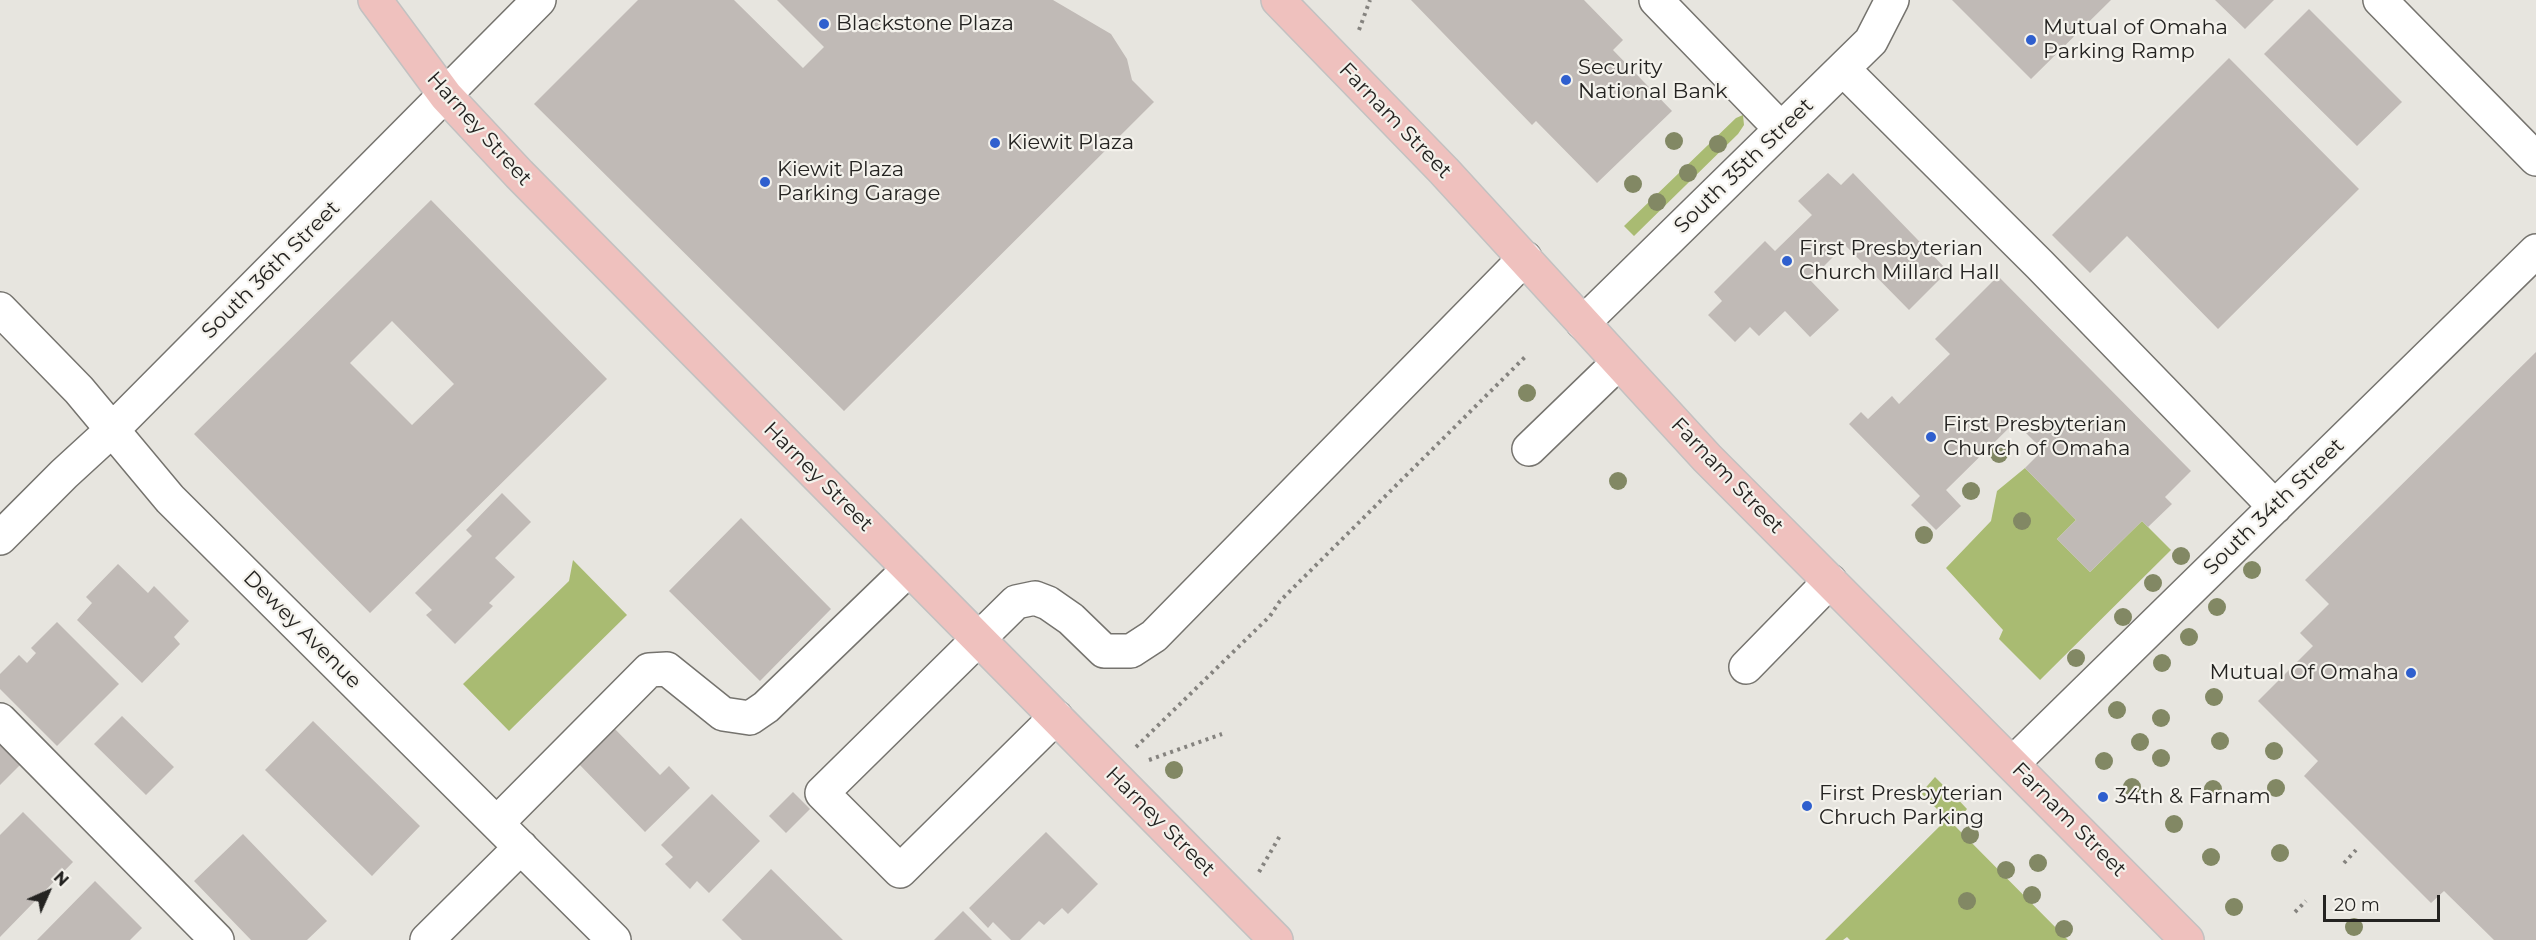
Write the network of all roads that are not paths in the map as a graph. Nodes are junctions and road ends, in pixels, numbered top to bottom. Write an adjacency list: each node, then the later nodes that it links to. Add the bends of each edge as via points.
1 (375, 0): 8 (main road, Harney Street)
2 (539, 0): 8 (street, South 36th Street)
3 (1278, 0): 12 (main road, Farnam Street)
4 (1656, 0): 9 (street)
5 (1892, 0): 7 (street, South 35th Street, via 1871,41)
6 (2380, 0): 10 (street)
7 (1843, 69): 9 (street, South 35th Street); 18 (street)
8 (446, 96): 16 (street, South 36th Street); 20 (main road, Harney Street)
9 (1781, 129): 14 (street, South 35th Street)
10 (2536, 159)
11 (2536, 251): 18 (street, South 34th Street)
12 (1525, 258): 14 (main road, Farnam Street); 22 (street, via 1154,636 1131,651 1104,651 1071,619 1035,598 1016,602)
13 (0, 309): 16 (street, Dewey Avenue)
14 (1583, 323): 15 (main road, Farnam Street)
15 (1618, 363): 17 (street); 21 (main road, Farnam Street)
16 (112, 430): 19 (street, South 36th Street); 27 (street, Dewey Avenue, via 170,499)
17 (1529, 449)
18 (2275, 507): 26 (street, South 34th Street)
19 (0, 538)
20 (909, 569): 22 (main road, Harney Street); 27 (street, via 750,718 723,714 667,669 649,670)
21 (1830, 581): 23 (street); 26 (main road, Farnam Street)
22 (978, 639): 24 (main road, Harney Street); 24 (street, via 822,793 900,871)
23 (1746, 668)
24 (1056, 717): 29 (main road, Harney Street)
25 (0, 720): 30 (street)
26 (2013, 763): 33 (main road, Farnam Street)
27 (496, 822): 28 (street, Dewey Avenue)
28 (521, 847): 31 (street); 32 (street, Dewey Avenue)
29 (1268, 937)
30 (217, 940)
31 (427, 940)
32 (614, 940)
33 (2187, 940)

